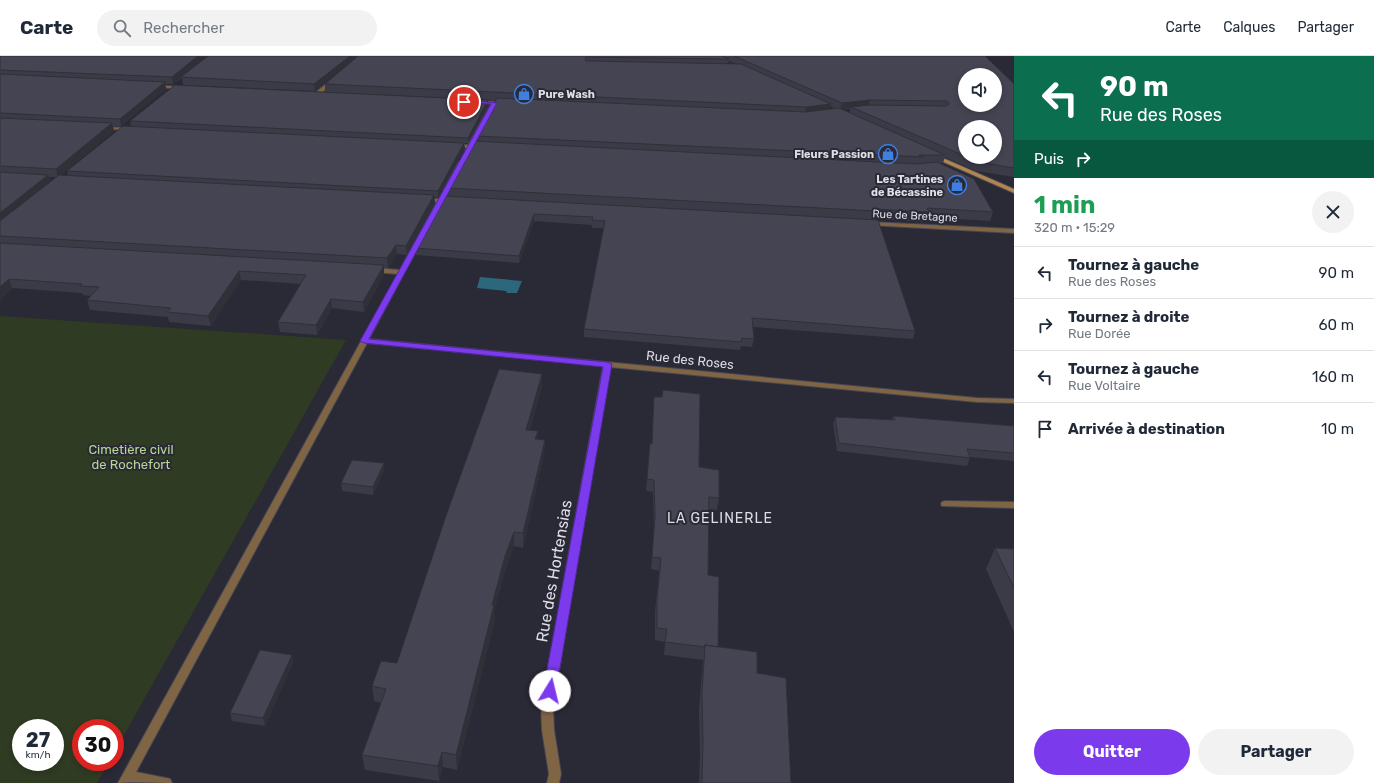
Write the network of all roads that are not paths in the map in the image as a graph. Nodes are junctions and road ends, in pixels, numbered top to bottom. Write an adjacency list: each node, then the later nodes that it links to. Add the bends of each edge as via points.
1 (339, 75): 8 (street)
2 (179, 83): 4 (street)
3 (150, 86): 4 (street)
4 (173, 87): 5 (street); 6 (street)
5 (189, 88)
6 (168, 92)
7 (309, 94): 8 (street)
8 (317, 94): 9 (street)
9 (324, 95)
10 (471, 102): 11 (street)
11 (494, 103): 12 (street); 19 (street)
12 (510, 104)
13 (127, 124): 15 (street)
14 (99, 128): 15 (street)
15 (122, 129): 16 (street); 17 (street)
16 (137, 130)
17 (116, 133)
18 (446, 145): 19 (street)
19 (470, 146): 20 (street); 22 (street)
20 (486, 147)
21 (927, 152): 24 (main road)
22 (466, 153)
23 (463, 160): 28 (street)
24 (956, 165): 25 (street); 26 (main road)
25 (943, 167)
26 (1014, 191)
27 (416, 199): 28 (street)
28 (440, 200): 29 (street); 33 (street)
29 (456, 201)
30 (863, 223): 31 (street, Rue de Bretagne)
31 (1014, 232)
32 (370, 270): 33 (street)
33 (401, 272): 34 (street)
34 (364, 341): 35 (street, Rue des Roses); 39 (street)
35 (607, 364): 36 (street, Rue des Roses, via 969,400); 41 (street, Rue des Hortensias, via 547,706 548,730 556,774)
36 (1014, 401)
37 (945, 504): 38 (street)
38 (1014, 505)
39 (125, 780): 40 (street)
40 (166, 783)
41 (553, 783)

